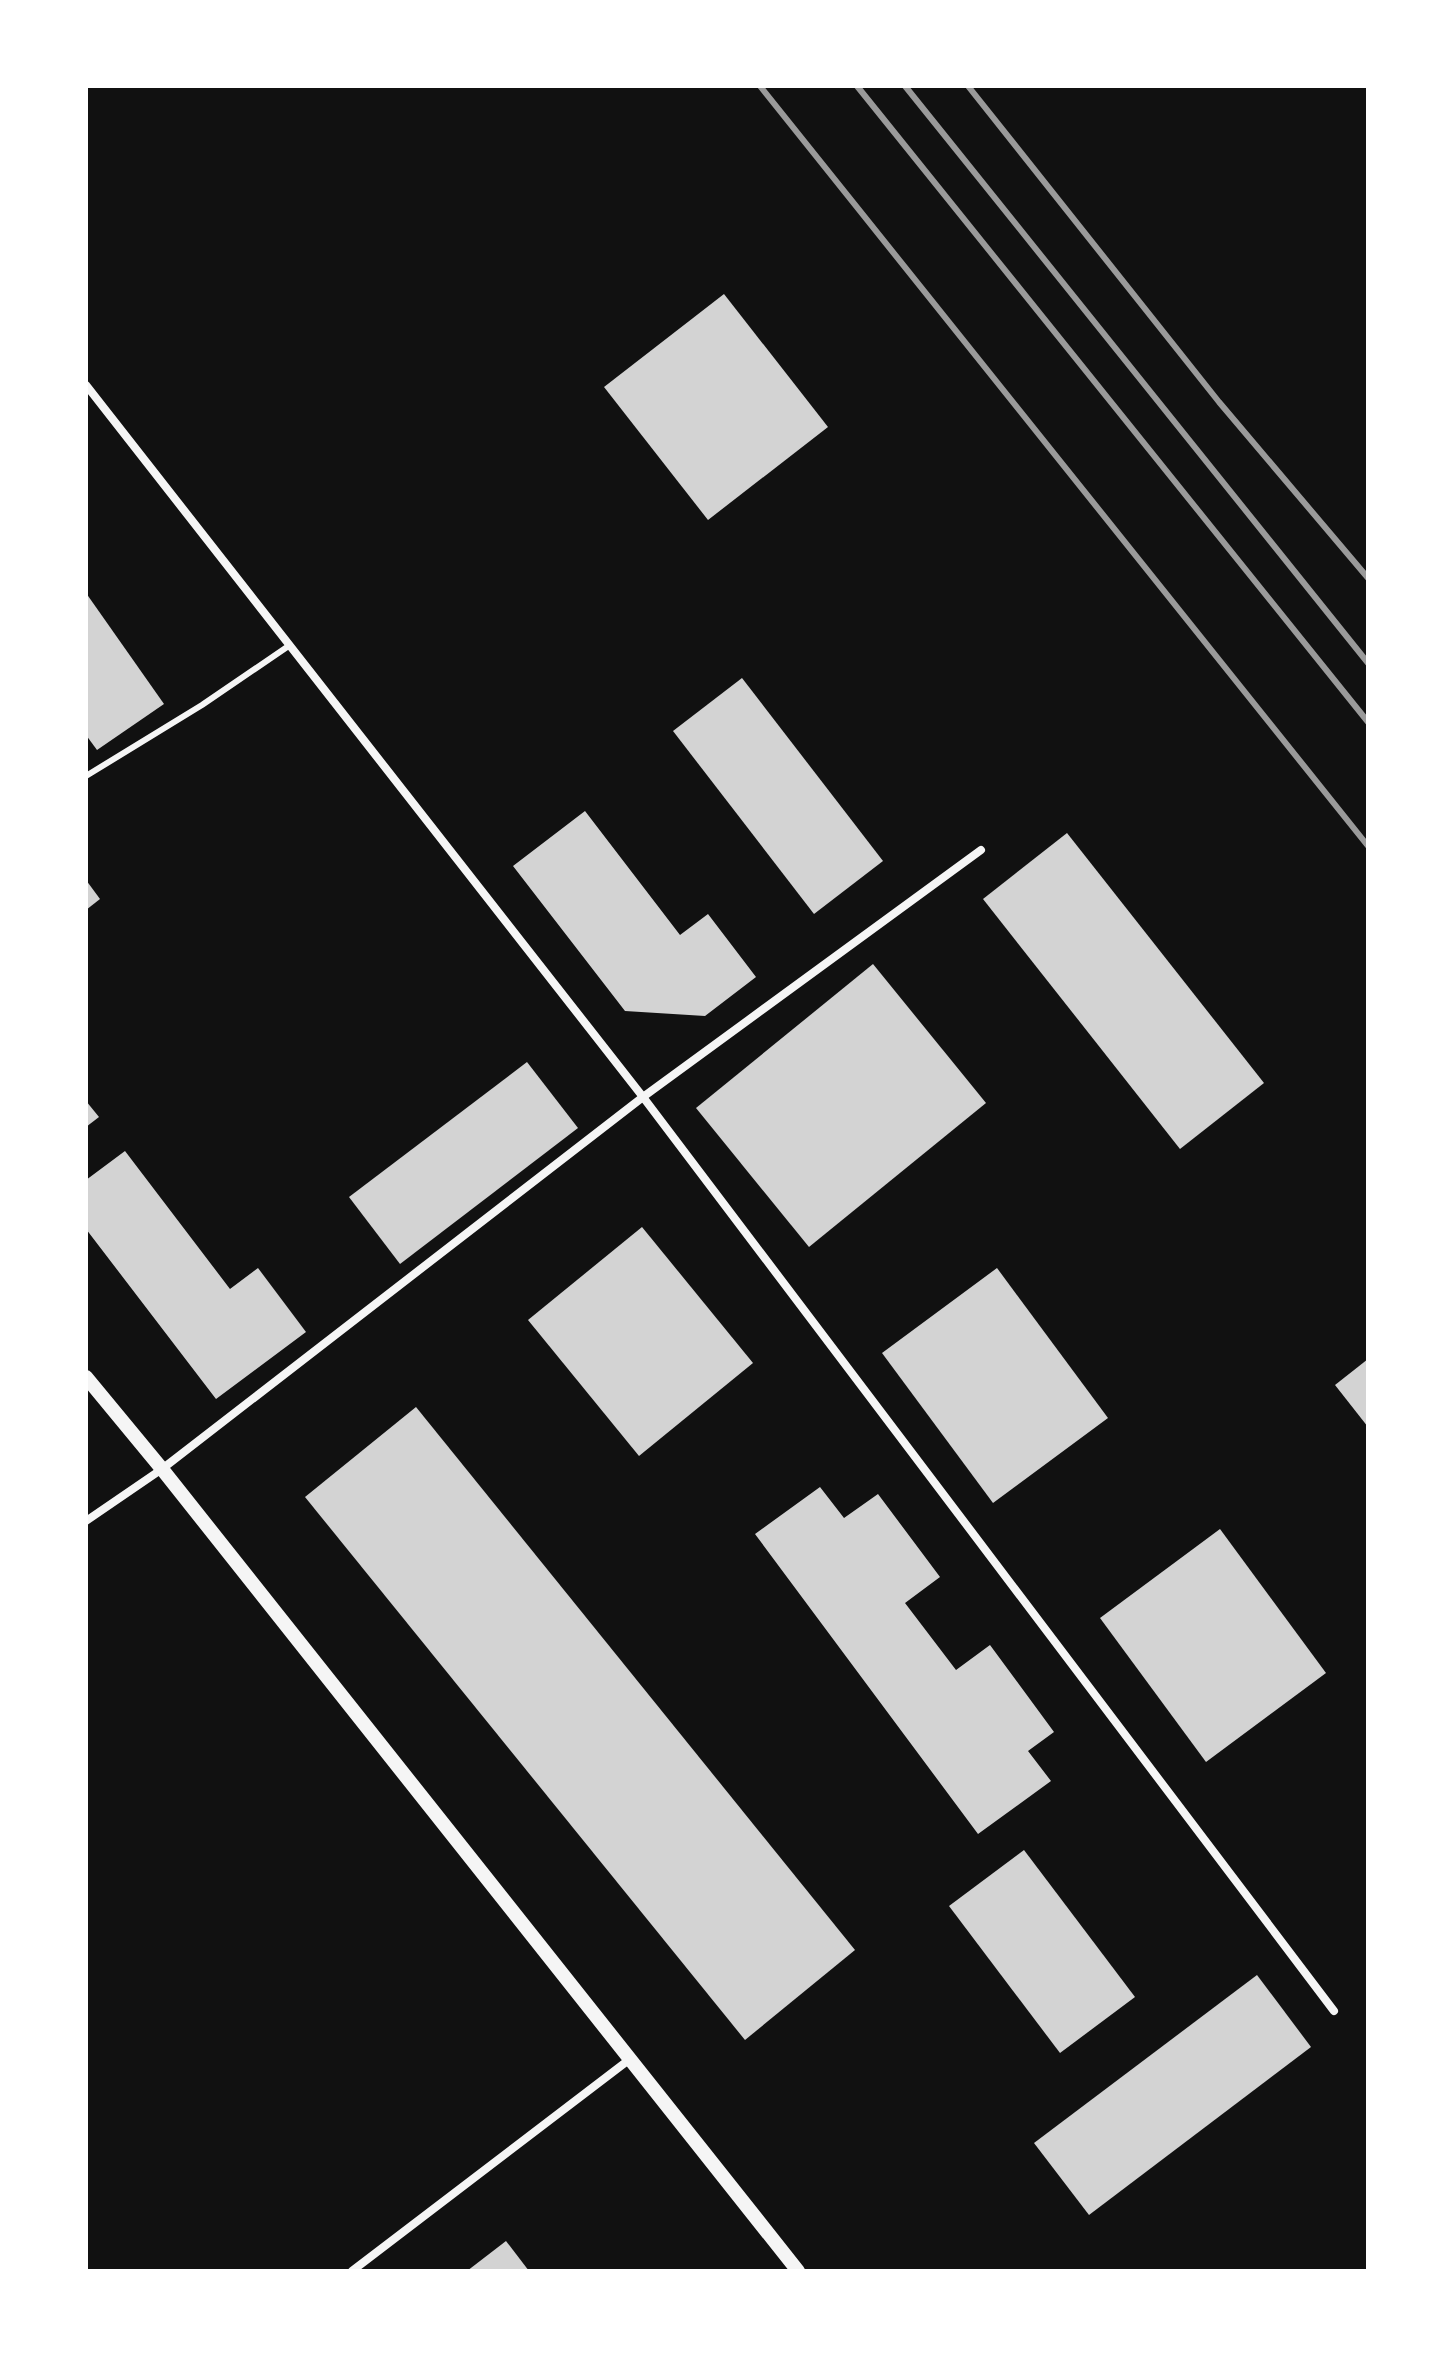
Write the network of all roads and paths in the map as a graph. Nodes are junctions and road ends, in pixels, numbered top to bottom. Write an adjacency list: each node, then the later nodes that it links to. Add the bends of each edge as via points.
1 (86, 385): 2 (street)
2 (290, 645): 3 (lane); 5 (street)
3 (86, 776)
4 (981, 850): 5 (street)
5 (643, 1097): 7 (street); 9 (street)
6 (86, 1377): 7 (street)
7 (162, 1469): 8 (street); 10 (street)
8 (86, 1521)
9 (1334, 2011)
10 (630, 2059): 11 (street); 12 (street)
11 (352, 2271)
12 (798, 2271)

